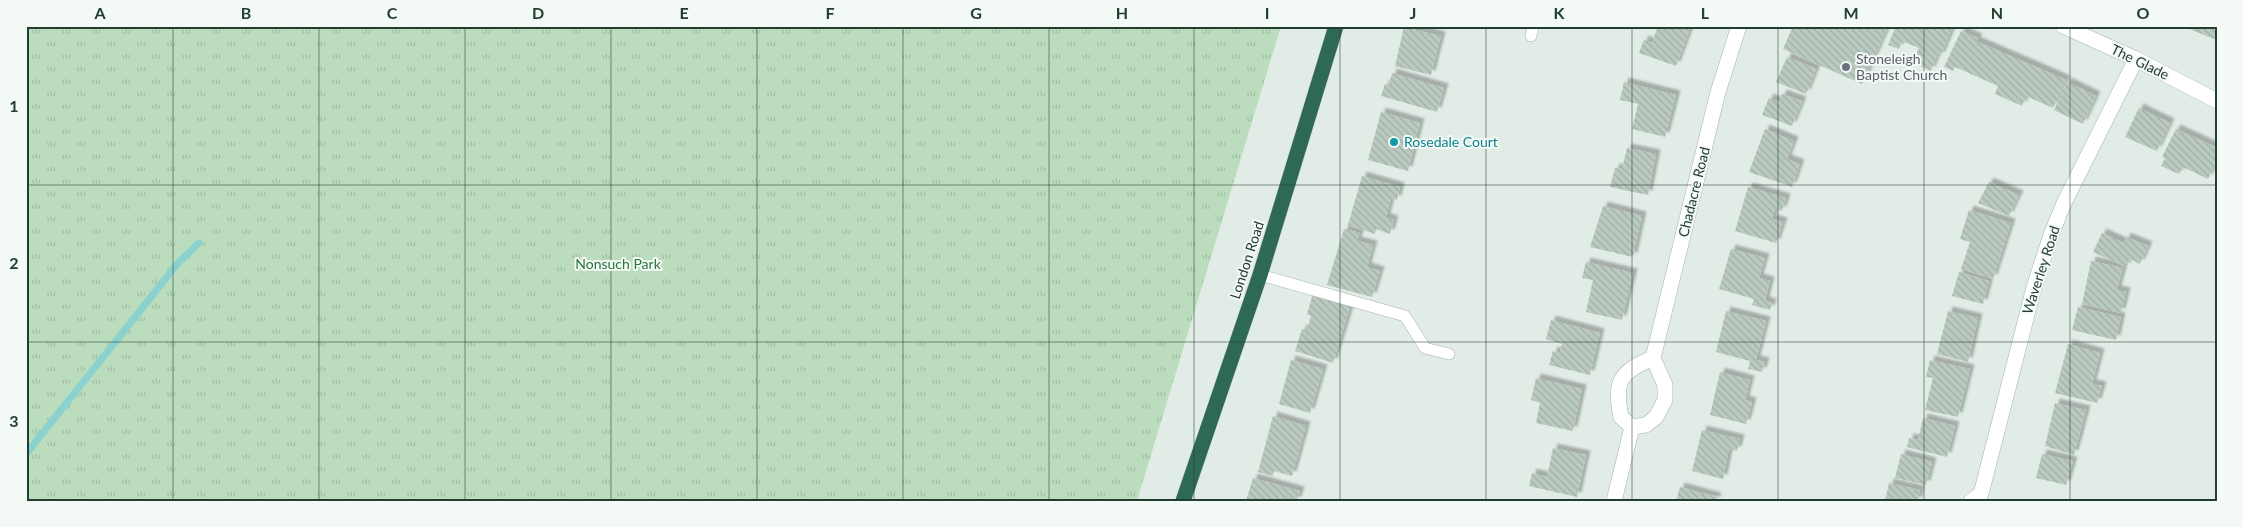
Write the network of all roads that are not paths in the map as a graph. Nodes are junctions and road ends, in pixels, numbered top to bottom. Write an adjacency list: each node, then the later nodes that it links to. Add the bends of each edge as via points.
1 (1336, 26): 6 (highway, London Road)
2 (1739, 26): 8 (street, Chadacre Road, via 1718,92)
3 (2063, 26): 4 (street, The Glade)
4 (2136, 59): 5 (street, The Glade); 10 (street, Waverley Road, via 2051,235 2034,287)
5 (2217, 101)
6 (1260, 275): 7 (lane, via 1405,316 1425,348); 11 (highway, London Road)
7 (1449, 354)
8 (1653, 358): 9 (street, via 1665,385 1665,400 1656,417 1646,425); 9 (street, via 1637,364 1626,373 1617,388 1621,417)
9 (1632, 427): 12 (street)
10 (1979, 499)
11 (1183, 501)
12 (1614, 501)

